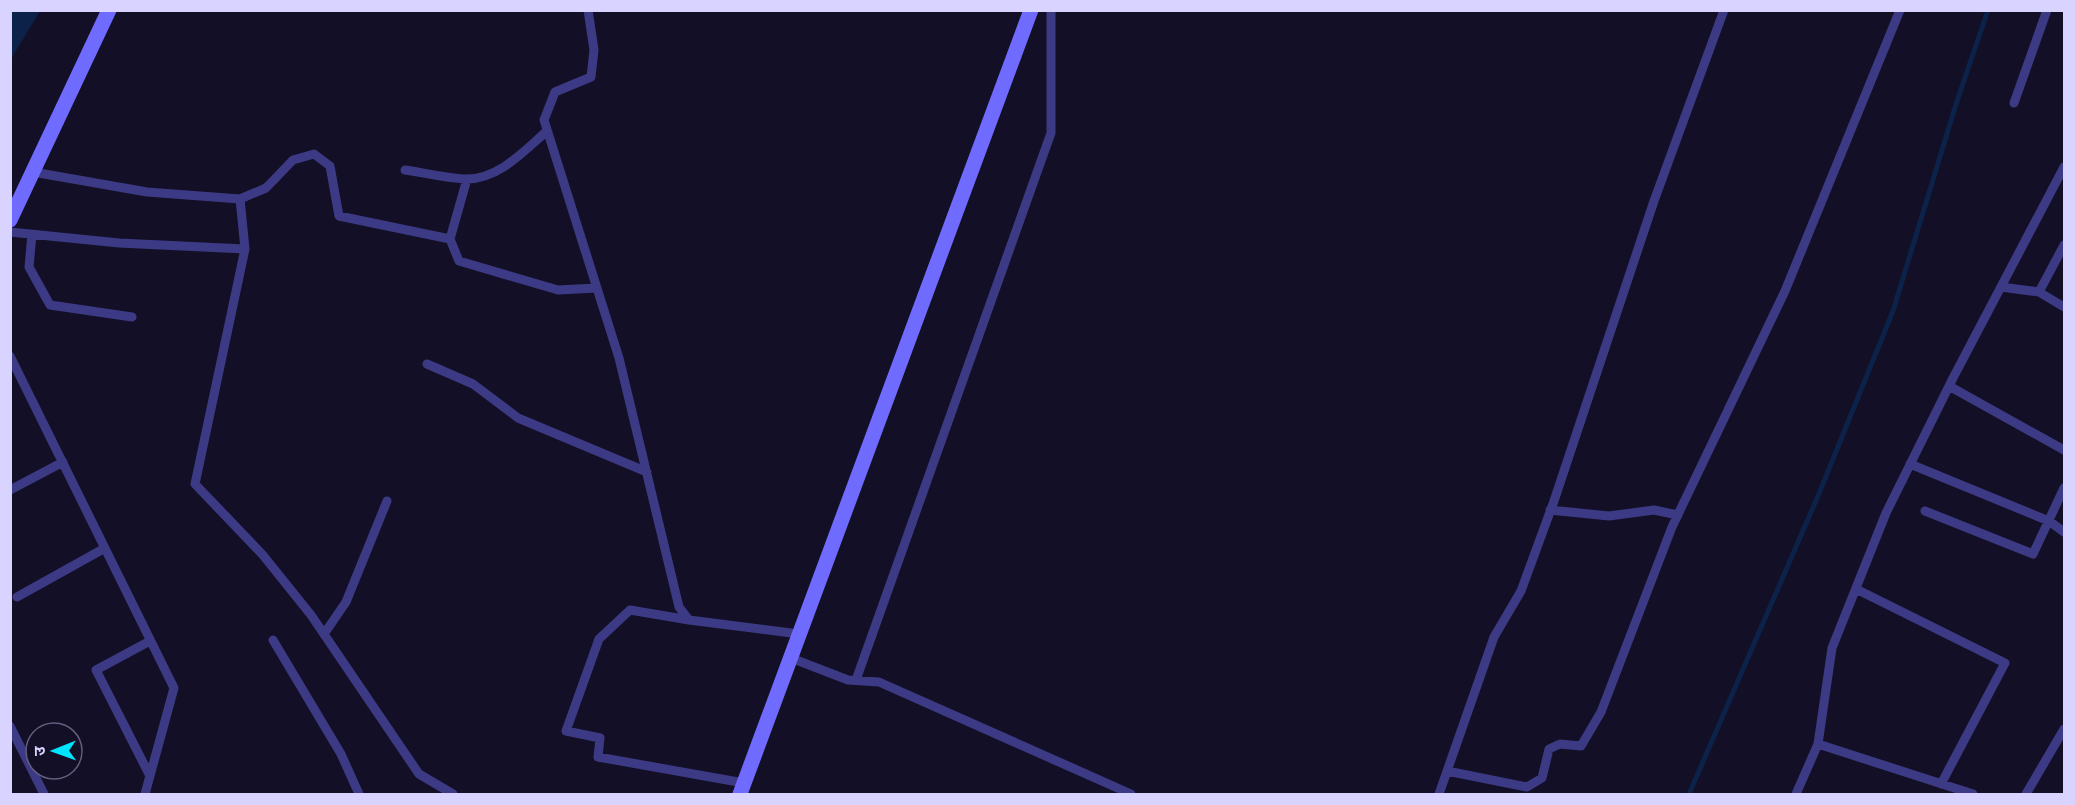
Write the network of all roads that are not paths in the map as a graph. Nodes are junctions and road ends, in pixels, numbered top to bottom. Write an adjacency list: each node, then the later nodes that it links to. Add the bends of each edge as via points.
1 (109, 10): 12 (street)
2 (588, 10): 9 (lane, via 594,50 591,77 555,92 543,120)
3 (1031, 10): 46 (street)
4 (1051, 10): 50 (lane, via 1051,133)
5 (1724, 10): 36 (lane, via 1654,201)
6 (1900, 10): 38 (lane, via 1785,291)
7 (2047, 10): 8 (lane)
8 (2014, 103)
9 (547, 131): 13 (lane, via 491,174); 22 (lane)
10 (2064, 167): 21 (lane)
11 (405, 170): 13 (lane)
12 (33, 172): 14 (lane, via 147,192); 15 (street)
13 (467, 179): 18 (lane)
14 (240, 200): 18 (lane, via 266,188 293,160 314,154 330,166 339,216); 20 (lane)
15 (10, 220)
16 (10, 232): 17 (lane)
17 (33, 234): 20 (lane); 25 (lane, via 29,267 50,305)
18 (450, 239): 22 (lane, via 459,261 558,290)
19 (2064, 245): 23 (lane)
20 (245, 249): 45 (lane, via 195,484 262,554)
21 (2001, 286): 23 (lane); 28 (lane)
22 (597, 288): 32 (lane)
23 (2039, 292): 24 (lane)
24 (2064, 307)
25 (132, 317)
26 (10, 356): 30 (lane)
27 (427, 364): 32 (lane, via 473,384 518,418)
28 (1948, 386): 29 (lane); 31 (lane)
29 (2064, 450)
30 (63, 462): 34 (lane); 41 (lane)
31 (1910, 464): 39 (lane); 42 (lane)
32 (647, 472): 44 (lane, via 679,607)
33 (2064, 488): 39 (lane)
34 (10, 490)
35 (387, 501): 45 (lane, via 346,602)
36 (1550, 510): 38 (lane, via 1609,516 1654,510); 54 (lane, via 1521,591 1494,637)
37 (1925, 511): 39 (lane, via 2034,554)
38 (1678, 515): 54 (lane, via 1601,712 1581,746 1560,744 1549,748 1542,778 1527,787)
39 (2049, 521): 40 (lane)
40 (2064, 532)
41 (105, 548): 43 (lane); 48 (lane)
42 (1856, 589): 53 (lane, via 1832,648); 56 (lane, via 2005,663)
43 (17, 597)
44 (689, 620): 46 (lane); 57 (lane, via 630,610 599,639 566,731 600,738 598,757)
45 (324, 634): 61 (lane, via 419,774)
46 (799, 634): 49 (street)
47 (273, 640): 60 (lane, via 341,754)
48 (150, 641): 55 (lane, via 174,688); 55 (lane, via 96,670)
49 (791, 658): 50 (lane); 57 (street)
50 (856, 680): 62 (lane, via 879,682)
51 (10, 726): 58 (lane)
52 (2064, 729): 66 (lane)
53 (1818, 744): 56 (lane); 64 (lane)
54 (1447, 771): 63 (lane)
55 (150, 776): 59 (lane)
56 (1941, 784): 65 (lane)
57 (742, 789)
58 (44, 795)
59 (145, 795)
60 (360, 795)
61 (453, 795)
62 (1131, 795)
63 (1439, 795)
64 (1796, 795)
65 (1973, 795)
66 (2026, 795)

